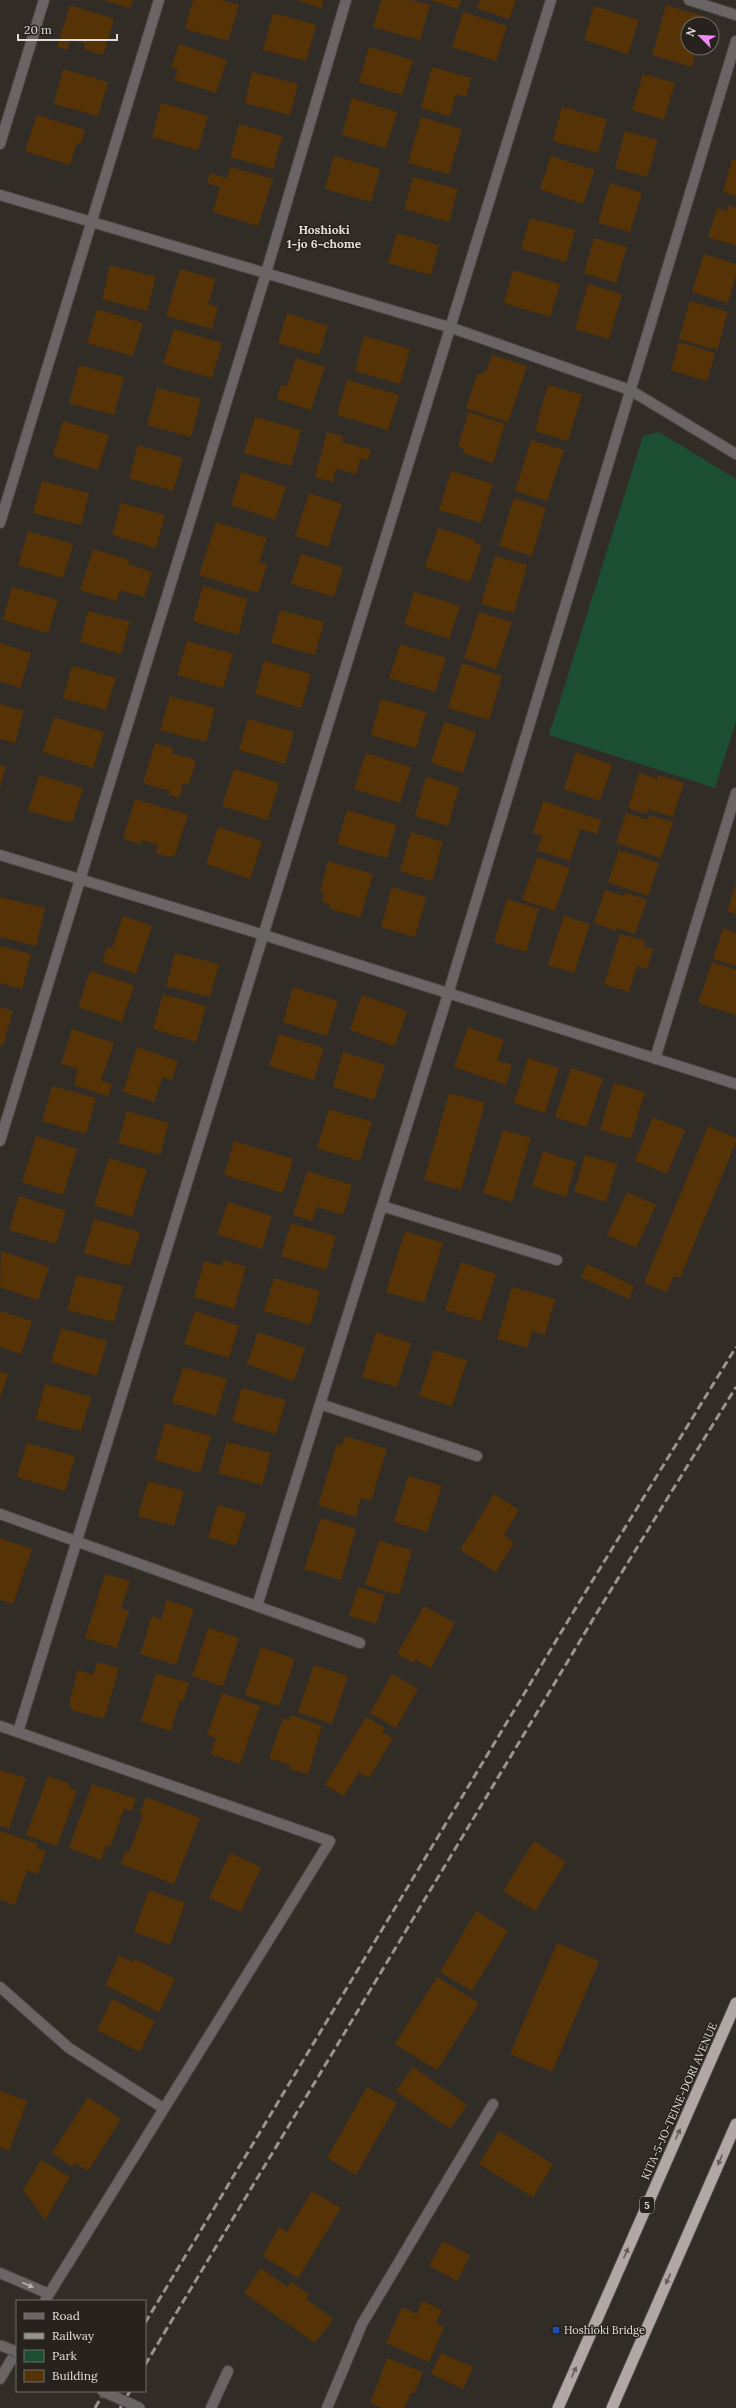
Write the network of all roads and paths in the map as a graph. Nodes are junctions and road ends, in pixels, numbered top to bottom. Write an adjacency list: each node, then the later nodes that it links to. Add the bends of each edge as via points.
1 (44, 0): 8 (street)
2 (160, 0): 10 (street)
3 (346, 0): 11 (street)
4 (551, 0): 12 (street)
5 (689, 0): 6 (street)
6 (736, 16)
7 (736, 41): 13 (street)
8 (0, 144)
9 (0, 195): 10 (street)
10 (92, 222): 11 (street); 15 (street)
11 (266, 273): 12 (street); 18 (street)
12 (452, 328): 13 (street); 19 (street)
13 (630, 390): 14 (street); 20 (street)
14 (736, 454)
15 (0, 523)
16 (736, 793): 21 (street)
17 (0, 855): 18 (street)
18 (80, 879): 19 (street); 23 (street)
19 (264, 935): 20 (street); 29 (street)
20 (448, 994): 21 (street); 24 (street)
21 (654, 1059): 22 (street)
22 (736, 1084)
23 (0, 1141)
24 (382, 1206): 25 (street); 26 (street)
25 (557, 1260)
26 (320, 1404): 27 (street); 30 (street)
27 (476, 1456)
28 (0, 1514): 29 (street)
29 (76, 1541): 30 (street); 33 (street)
30 (256, 1606): 31 (street)
31 (360, 1643)
32 (0, 1726): 33 (street)
33 (18, 1732): 37 (street, via 330,1841)
34 (0, 1987): 37 (street, via 69,2048)
35 (736, 2003): 50 (highway, KITA-5-JO-TEINE-DORI AVENUE / 5, one-way to 35)
36 (493, 2104): 49 (street, via 362,2324)
37 (163, 2108): 40 (street)
38 (736, 2124): 51 (highway, one-way to 51)
39 (0, 2272): 40 (street, one-way to 40)
40 (47, 2298)
41 (0, 2345): 42 (street, bridge)
42 (16, 2351)
43 (16, 2353): 45 (street)
44 (228, 2371): 48 (street)
45 (0, 2379)
46 (104, 2392): 47 (street, bridge)
47 (140, 2408)
48 (211, 2408)
49 (327, 2408)
50 (558, 2408)
51 (612, 2408)

